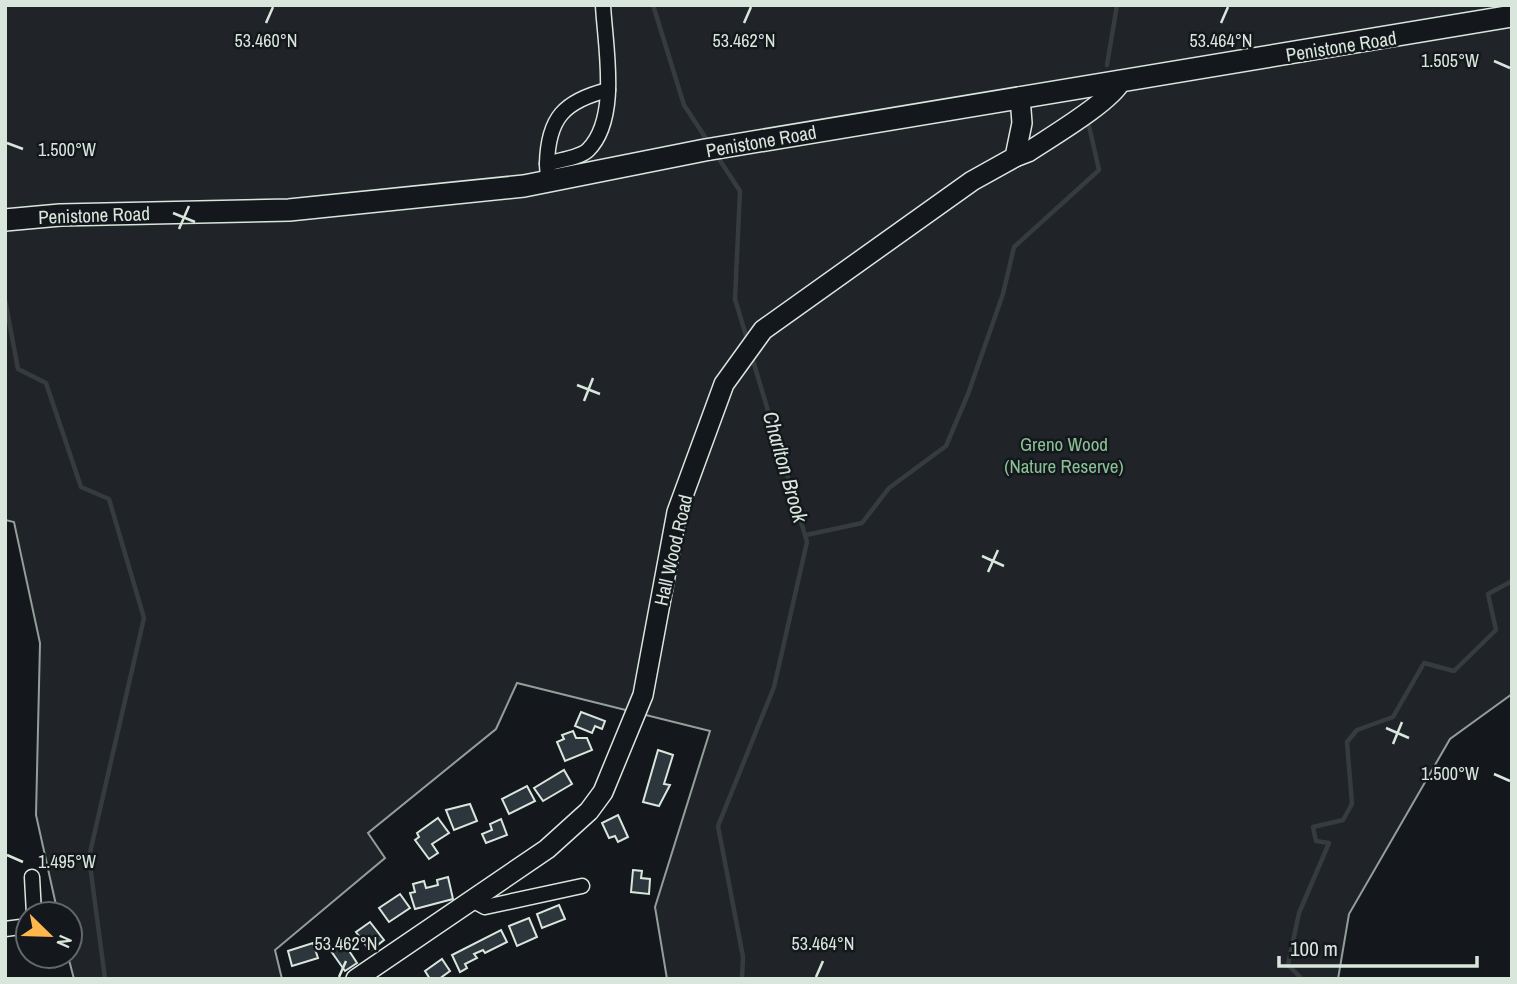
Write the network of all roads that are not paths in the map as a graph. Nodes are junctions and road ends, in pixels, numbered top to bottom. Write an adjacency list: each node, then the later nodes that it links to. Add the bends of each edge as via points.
1 (603, 5): 4 (lane)
2 (1512, 16): 3 (highway, Penistone Road)
3 (1121, 81): 5 (highway, Penistone Road); 6 (main road, Hall Wood Road, via 1104,99)
4 (608, 90): 7 (lane, via 602,130 587,152); 7 (lane, via 580,97 561,115 548,136)
5 (1020, 97): 6 (main road, via 1022,123); 7 (highway, Penistone Road)
6 (1015, 157): 12 (main road, Hall Wood Road, via 972,181 763,330 724,384 677,512 643,695 603,792 565,835)
7 (547, 172): 8 (highway, Penistone Road, via 524,186 289,210)
8 (5, 220)
9 (32, 877): 11 (lane)
10 (582, 886): 12 (lane, via 485,907)
11 (33, 900)
12 (472, 900): 13 (main road, Hall Wood Road)
13 (356, 979)

